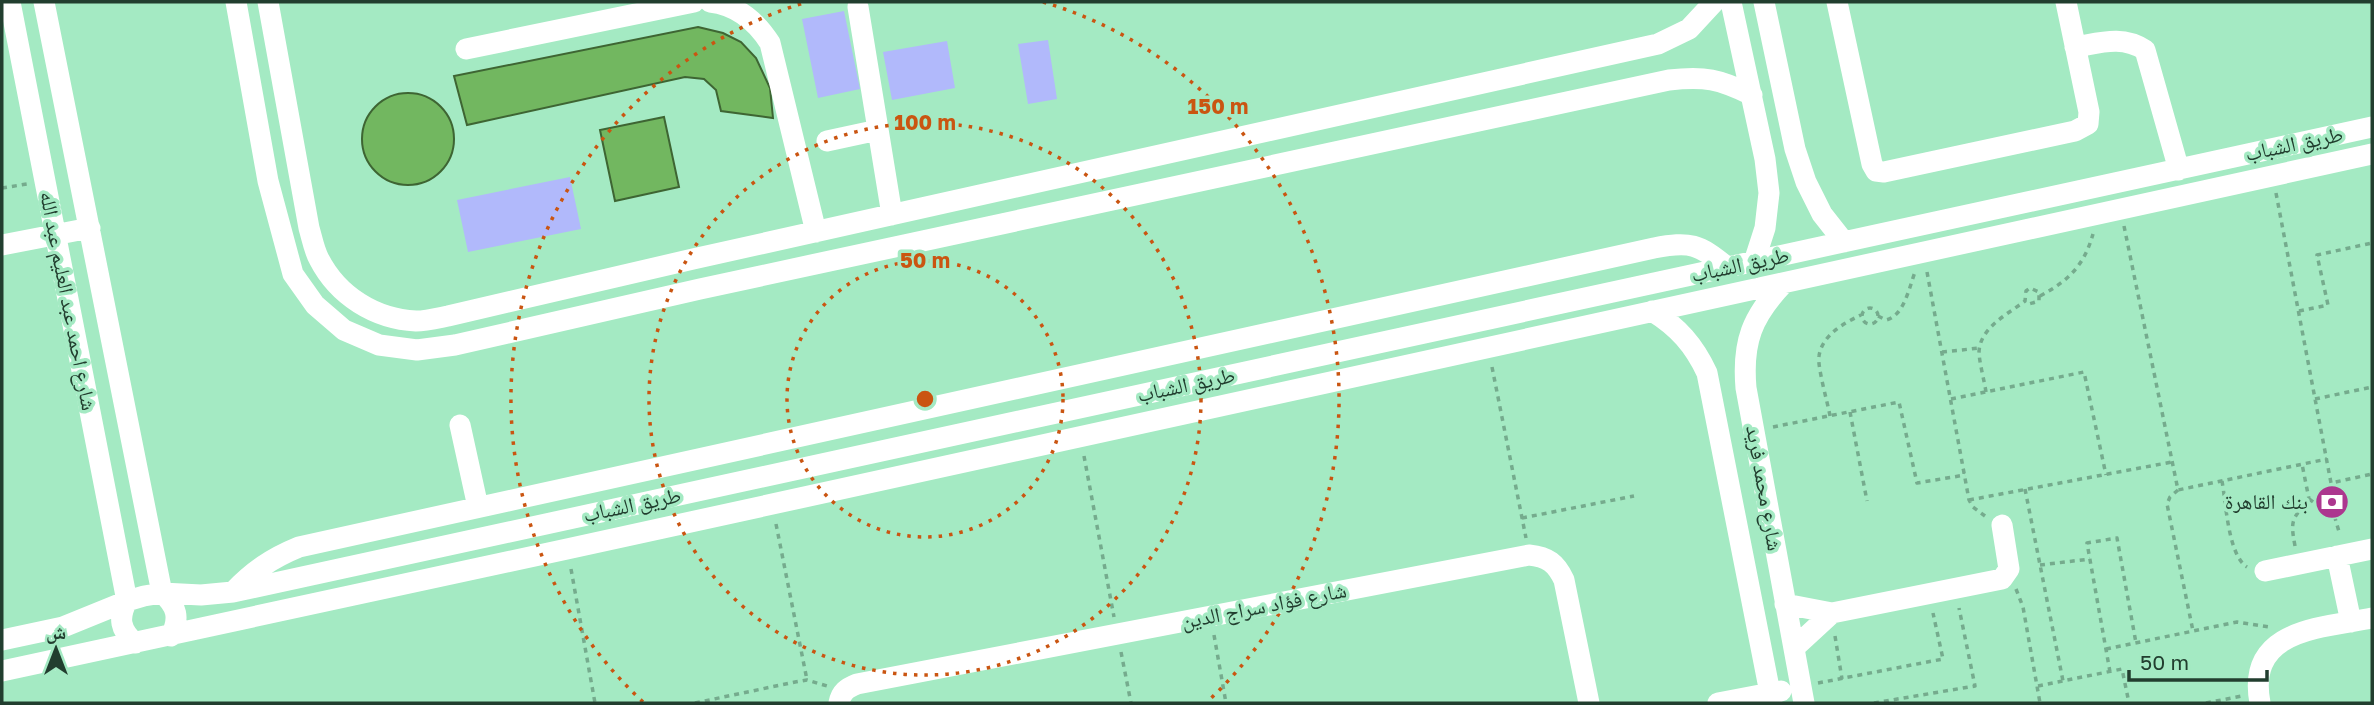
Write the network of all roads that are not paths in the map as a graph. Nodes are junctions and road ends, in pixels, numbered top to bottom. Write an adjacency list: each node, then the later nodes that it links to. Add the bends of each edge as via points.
1 (10, 2): 28 (street, شارع احمد عبد العليم عبد الله)
2 (44, 2): 26 (street, شارع احمد عبد العليم عبد الله)
3 (236, 2): 35 (street, via 268,181 289,262 315,305 344,330 379,345 417,350)
4 (268, 2): 31 (street, via 318,258 335,284 359,304 387,317 418,321)
5 (694, 2): 14 (street)
6 (710, 2): 27 (street, via 741,12 770,43)
7 (1714, 2): 19 (street, via 1689,29 1658,44)
8 (1731, 2): 15 (street)
9 (1764, 2): 29 (street, via 1806,182 1822,214)
10 (1837, 2): 13 (street, via 1876,171 2075,131 2088,124)
11 (2066, 2): 13 (street)
12 (858, 7): 17 (street)
13 (2075, 47): 21 (street, via 2116,40 2145,50)
14 (466, 49)
15 (1752, 95): 22 (street, via 1726,82 1697,77 1669,80); 32 (street, via 1769,193 1765,228)
16 (2372, 127): 21 (street, طريق الشباب)
17 (878, 130): 18 (street); 24 (street)
18 (827, 141)
19 (1174, 153): 22 (street); 23 (street)
20 (2372, 154): 34 (street, طريق الشباب)
21 (2179, 170): 29 (street, طريق الشباب)
22 (1181, 185): 25 (street)
23 (1023, 187): 24 (street); 25 (street)
24 (892, 215): 27 (street)
25 (1029, 218): 35 (street)
26 (90, 228): 28 (street); 46 (street, شارع احمد عبد العليم عبد الله)
27 (816, 232): 31 (street)
28 (55, 235): 30 (street); 47 (street, شارع احمد عبد العليم عبد الله)
29 (1844, 242): 32 (street, طريق الشباب)
30 (2, 246)
31 (693, 259): 35 (street)
32 (1754, 262): 33 (street, طريق الشباب)
33 (1727, 267): 40 (street, via 1707,250 1680,243); 45 (street, طريق الشباب)
34 (1784, 283): 36 (street, طريق الشباب); 37 (street, شارع محمد فريد, via 1767,300 1747,342)
35 (700, 289)
36 (1652, 311): 38 (street, شارع محمد فريد, via 1692,345); 52 (street, طريق الشباب)
37 (1746, 388): 38 (street, via 1728,383); 48 (street, شارع محمد فريد)
38 (1713, 393): 58 (street, شارع محمد فريد)
39 (460, 425): 40 (street)
40 (478, 507): 45 (street, via 299,547 263,564)
41 (2002, 525): 49 (street, via 2009,569 2005,577)
42 (2372, 549): 43 (street)
43 (2341, 555): 44 (street); 51 (street)
44 (2265, 571)
45 (233, 592): 46 (street, طريق الشباب)
46 (162, 593): 47 (street, طريق الشباب); 52 (street, via 177,612)
47 (127, 601): 53 (street, طريق الشباب, via 63,627); 54 (street, via 121,624)
48 (1785, 604): 49 (street); 55 (street, شارع محمد فريد)
49 (1832, 613): 55 (street)
50 (2372, 618): 51 (street)
51 (2350, 622): 59 (street, via 2293,634 2276,644 2264,659 2258,678)
52 (171, 635): 54 (street, طريق الشباب)
53 (2, 640)
54 (135, 643): 56 (street, طريق الشباب)
55 (1794, 648): 57 (street, شارع محمد فريد)
56 (2, 671)
57 (1803, 695): 58 (street)
58 (1771, 698): 62 (street)
59 (2259, 698)
60 (839, 700): 61 (street, شارع فؤاد سراج الدين, via 848,687 857,684 1529,555 1545,557 1557,566 1564,580)
61 (1589, 703)
62 (1718, 703)

